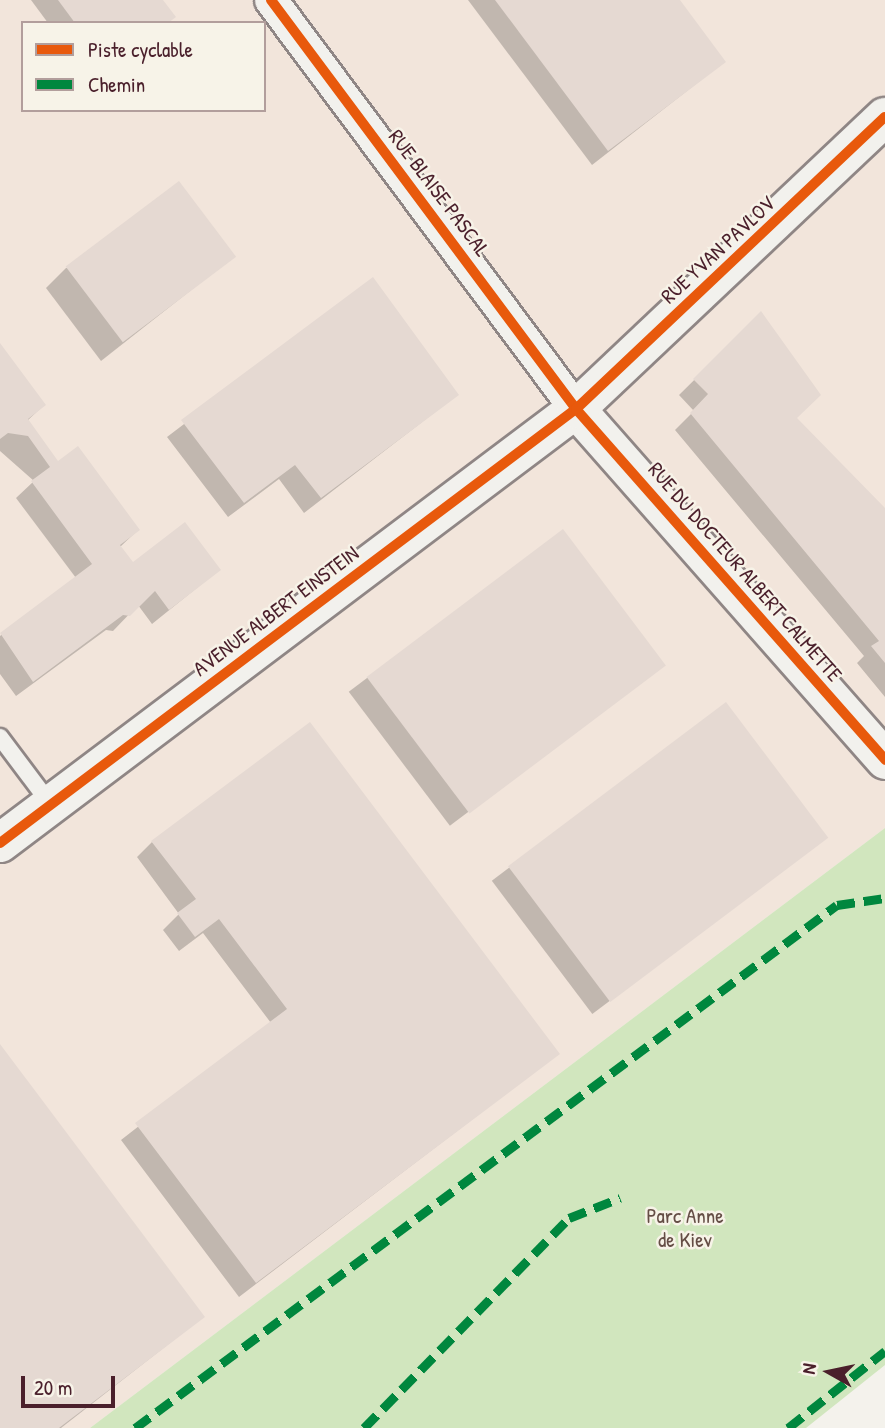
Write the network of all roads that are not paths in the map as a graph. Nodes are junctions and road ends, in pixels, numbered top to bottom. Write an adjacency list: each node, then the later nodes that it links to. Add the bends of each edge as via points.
1 (271, 0): 3 (street, RUE BLAISE PASCAL)
2 (885, 117): 3 (street, RUE YVAN PAVLOV)
3 (576, 410): 5 (street, RUE DU DOCTEUR ALBERT CALMETTE); 6 (street, AVENUE ALBERT EINSTEIN)
4 (0, 737): 6 (lane)
5 (885, 760)
6 (51, 805): 7 (street, AVENUE ALBERT EINSTEIN)
7 (0, 843)

